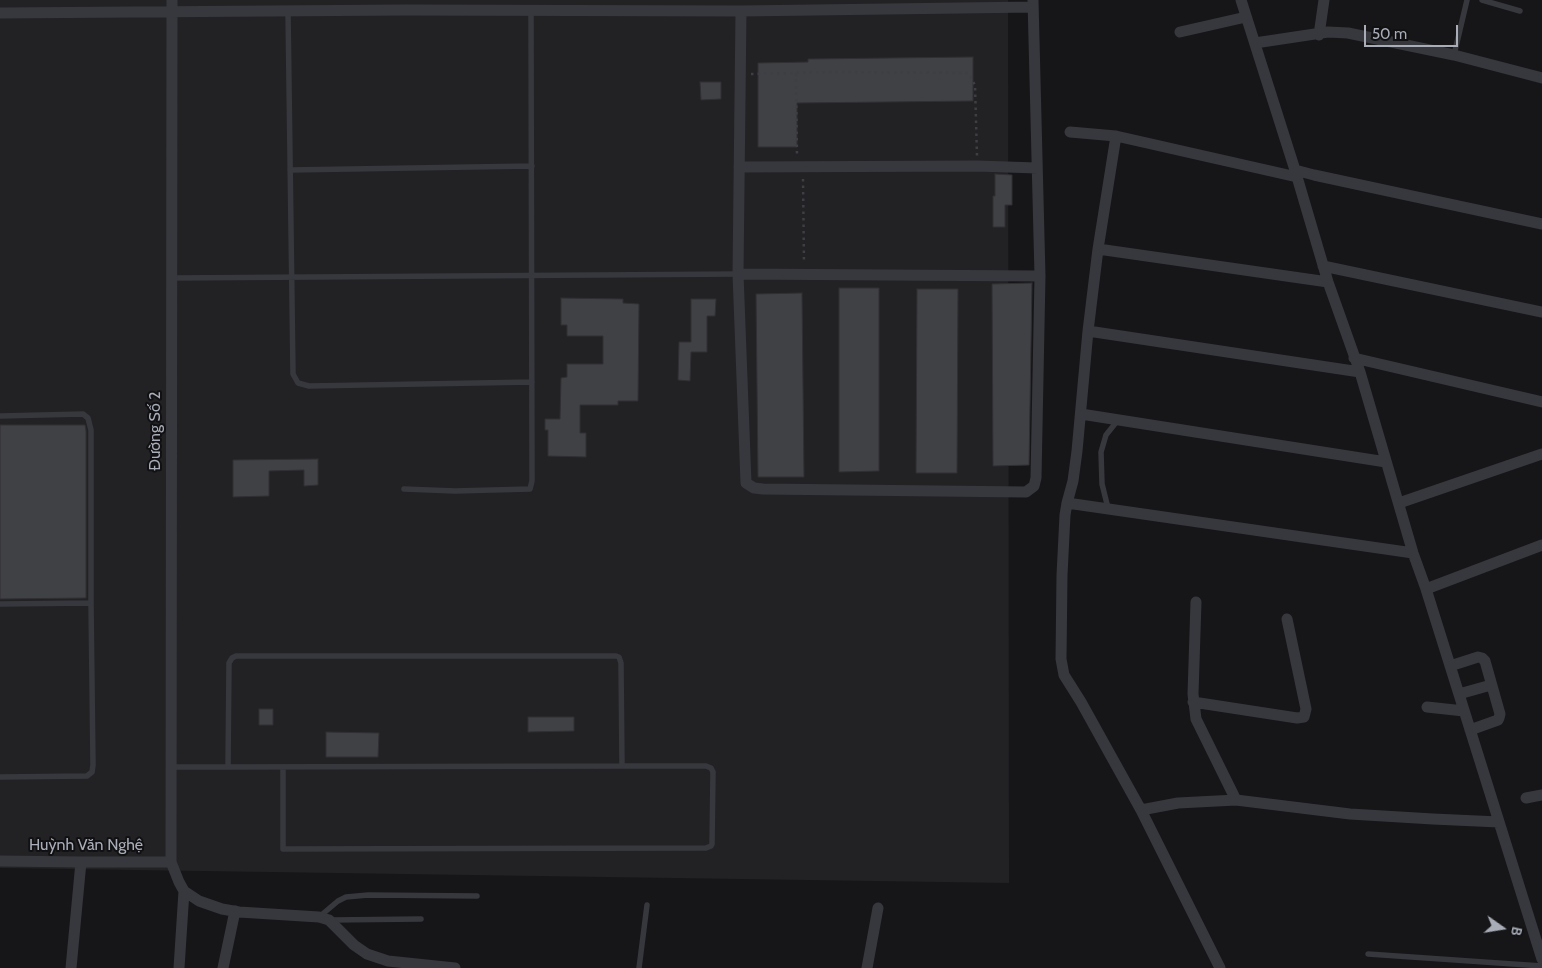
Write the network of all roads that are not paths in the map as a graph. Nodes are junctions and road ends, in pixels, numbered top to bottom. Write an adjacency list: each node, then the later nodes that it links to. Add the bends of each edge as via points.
1 (172, 0): 11 (street, Đường Số 2)
2 (1241, 0): 13 (street)
3 (1324, 0): 15 (street)
4 (1467, 0): 17 (lane)
5 (1482, 0): 10 (lane)
6 (1033, 4): 9 (street); 23 (street)
7 (288, 10): 8 (street); 11 (street); 24 (lane)
8 (531, 10): 9 (street); 21 (lane)
9 (741, 11): 22 (street)
10 (1520, 11)
11 (172, 12): 12 (street); 33 (street, Đường Số 2)
12 (0, 13)
13 (1246, 17): 14 (street); 16 (street)
14 (1180, 32)
15 (1318, 35): 16 (street); 17 (street, via 1348,33)
16 (1255, 43): 25 (street)
17 (1454, 55): 18 (street)
18 (1542, 78)
19 (1070, 132): 20 (street)
20 (1116, 136): 25 (street); 27 (street)
21 (532, 166): 24 (lane); 30 (lane)
22 (739, 167): 23 (street); 29 (street)
23 (1037, 168): 31 (street)
24 (290, 170): 32 (lane)
25 (1296, 174): 26 (street, via 1314,175); 28 (street)
26 (1542, 224)
27 (1098, 249): 34 (street); 36 (street)
28 (1323, 266): 34 (street); 35 (street)
29 (738, 274): 30 (lane); 31 (street); 31 (street, via 746,483 763,489 1026,492 1034,486 1036,478)
30 (532, 275): 32 (lane); 39 (lane)
31 (1040, 276)
32 (292, 277): 33 (lane); 39 (lane, via 293,374 298,383 309,386)
33 (171, 278): 65 (street, Đường Số 2)
34 (1328, 282): 37 (street)
35 (1542, 312)
36 (1088, 331): 38 (street); 41 (street)
37 (1354, 358): 38 (street); 40 (street)
38 (1360, 372): 45 (street)
39 (532, 382): 46 (lane, via 530,490)
40 (1542, 402)
41 (1081, 414): 43 (street); 47 (street, via 1073,481)
42 (0, 416): 54 (lane, via 83,414 88,418)
43 (1118, 420): 45 (street); 49 (lane, via 1106,435 1101,452 1102,484)
44 (1542, 454): 48 (street)
45 (1386, 462): 48 (street)
46 (404, 489)
47 (1067, 503): 49 (street); 72 (street, via 1062,575 1064,675)
48 (1399, 503): 51 (street)
49 (1108, 508): 51 (street)
50 (1542, 545): 52 (street)
51 (1413, 553): 52 (street)
52 (1426, 589): 57 (street)
53 (1196, 602): 60 (street)
54 (91, 603): 55 (lane); 68 (lane, via 92,772 87,776)
55 (0, 604)
56 (1287, 619): 60 (street, via 1306,709 1304,717)
57 (1450, 666): 58 (street, via 1482,658); 59 (street)
58 (1491, 685): 59 (street); 63 (street, via 1499,718)
59 (1459, 694): 62 (street)
60 (1193, 702): 71 (street, via 1196,719)
61 (1428, 707): 62 (street)
62 (1464, 711): 63 (street)
63 (1470, 730): 73 (street)
64 (622, 766): 66 (lane, via 621,663 616,656 236,656 229,663); 67 (lane); 67 (lane, via 711,768 711,846 283,849)
65 (171, 767): 66 (lane); 76 (street, Đường Số 2)
66 (228, 767): 67 (lane)
67 (283, 767)
68 (0, 777)
69 (1542, 795): 70 (street)
70 (1526, 798)
71 (1236, 800): 72 (street, via 1178,803); 73 (street, via 1350,814)
72 (1141, 810): 94 (street)
73 (1499, 822): 85 (street)
74 (0, 861): 75 (street, Huỳnh Văn Nghệ)
75 (81, 862): 76 (street, Huỳnh Văn Nghệ); 88 (street)
76 (171, 862): 77 (street)
77 (184, 891): 81 (street, via 199,901); 89 (street)
78 (477, 896): 82 (lane, via 346,897 338,901)
79 (647, 905): 92 (lane)
80 (878, 908): 93 (street)
81 (236, 912): 82 (street); 90 (street)
82 (324, 918): 83 (lane); 86 (street, via 354,945)
83 (421, 919)
84 (1368, 954): 87 (lane)
85 (1542, 959)
86 (388, 964): 91 (street)
87 (1542, 966)
88 (72, 968)
89 (179, 968)
90 (223, 968)
91 (455, 968)
92 (639, 968)
93 (867, 968)
94 (1220, 968)

